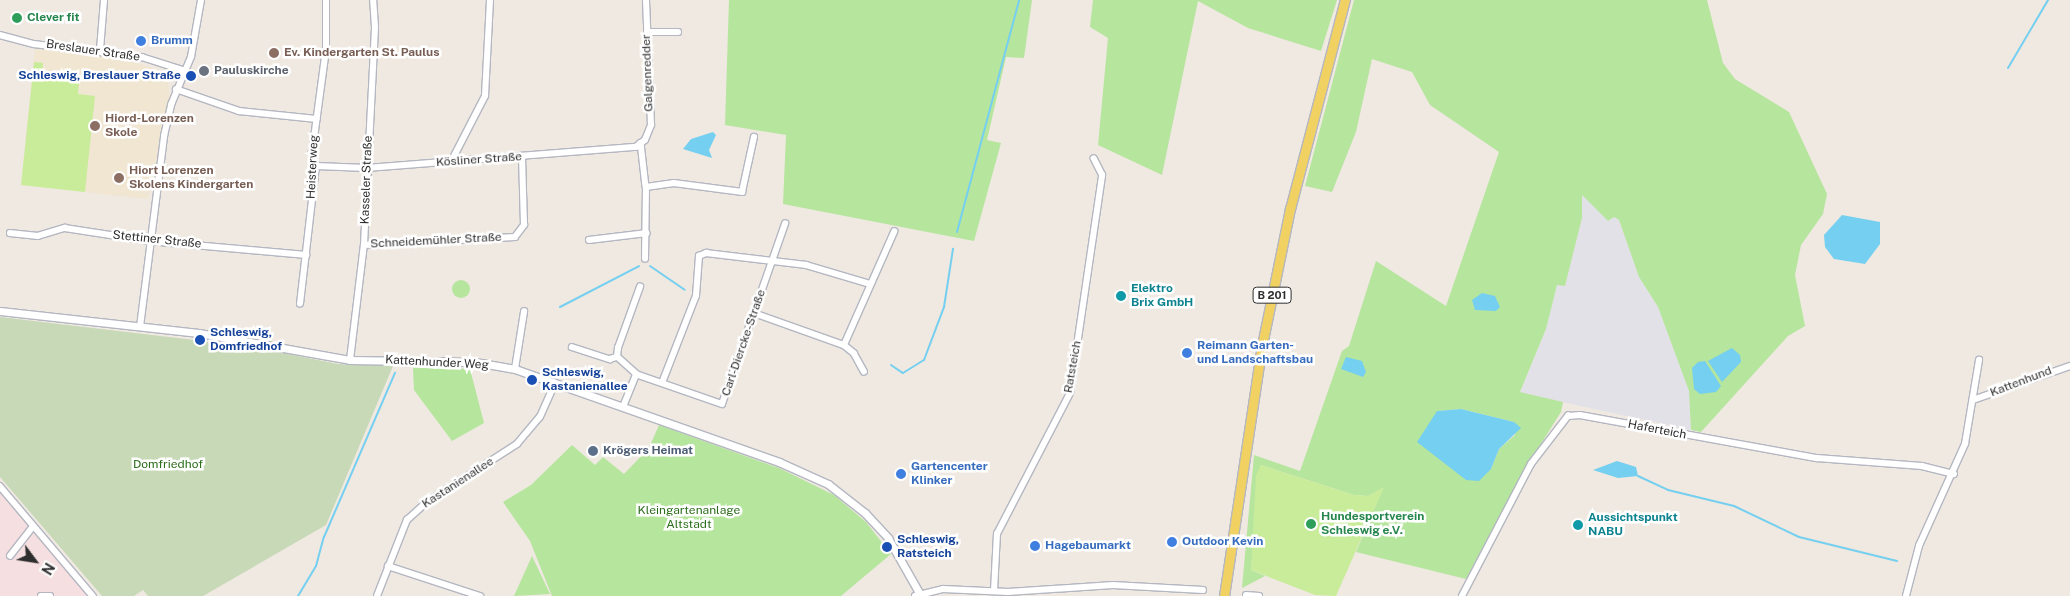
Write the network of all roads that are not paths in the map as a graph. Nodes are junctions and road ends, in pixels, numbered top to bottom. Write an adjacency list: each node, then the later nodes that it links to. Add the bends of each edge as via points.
1 (104, 0): 11 (street)
2 (201, 0): 12 (street)
3 (326, 0): 14 (street, Heisterweg, via 326,50)
4 (373, 0): 21 (street, Kasseler Straße, via 376,27)
5 (490, 0): 19 (street, via 485,96)
6 (646, 0): 8 (street, Galgenredder)
7 (1345, 0): 67 (main road, B 201, via 1290,209 1264,335)
8 (647, 32): 9 (street); 16 (street, Galgenredder, via 651,124)
9 (678, 32)
10 (0, 35): 11 (street, Breslauer Straße, via 34,44)
11 (100, 50): 12 (street, Breslauer Straße)
12 (186, 71): 13 (street)
13 (176, 89): 14 (street, via 239,111); 28 (street, via 164,136)
14 (317, 119): 20 (street, Heisterweg, via 312,154)
15 (754, 137): 22 (street, via 742,192 674,183)
16 (641, 143): 17 (street, Kösliner Straße, via 630,149); 22 (street)
17 (522, 157): 19 (street, Kösliner Straße); 29 (street, Schneidemühler Straße, via 524,225 514,237)
18 (1094, 159): 59 (street, Ratsteich, via 1102,175 1070,393 997,534)
19 (451, 162): 21 (street, Kösliner Straße)
20 (316, 166): 21 (street, Kösliner Straße); 30 (street, Heisterweg)
21 (367, 168): 29 (street, Kasseler Straße)
22 (646, 187): 26 (street)
23 (785, 224): 32 (street, Carl-Diercke-Straße)
24 (894, 232): 33 (street)
25 (10, 233): 28 (street, Stettiner Straße, via 38,236 65,228)
26 (647, 233): 27 (street); 31 (street)
27 (590, 240)
28 (149, 241): 30 (street, Stettiner Straße); 39 (street)
29 (364, 245): 43 (street, Kasseler Straße)
30 (306, 255): 35 (street, Heisterweg)
31 (645, 259)
32 (772, 262): 33 (street, via 838,272); 38 (street, Carl-Diercke-Straße); 50 (street, via 729,254 699,256 696,296)
33 (870, 284): 40 (street)
34 (640, 287): 42 (street)
35 (300, 304)
36 (0, 311): 39 (street, Kattenhunder Weg)
37 (524, 312): 46 (street)
38 (754, 313): 40 (street); 50 (street, Carl-Diercke-Straße, via 722,404)
39 (140, 327): 43 (street, Kattenhunder Weg)
40 (844, 344): 47 (street)
41 (572, 347): 42 (street, via 610,359)
42 (617, 357): 48 (street)
43 (350, 360): 46 (street, Kattenhunder Weg, via 475,362)
44 (1979, 360): 51 (street)
45 (2070, 366): 51 (street, Kattenhund, via 2049,370)
46 (515, 370): 49 (street, Kattenhunder Weg)
47 (864, 371)
48 (636, 374): 50 (street, Carl-Diercke-Straße); 52 (street)
49 (556, 383): 52 (street, Kattenhunder Weg); 57 (street, Kastanienallee, via 540,417 517,444 415,511 399,535)
50 (662, 383)
51 (1973, 400): 53 (street)
52 (623, 407): 60 (street, Kattenhunder Weg, via 779,462 828,484 883,532)
53 (1954, 474): 69 (street, Haferteich, via 1922,466 1817,458 1580,415 1568,416 1531,464); 70 (street, via 1919,546)
54 (0, 486): 55 (street)
55 (33, 527): 56 (street); 64 (street)
56 (10, 556)
57 (388, 566): 65 (street, Kastanienallee); 66 (street)
58 (1203, 590): 59 (street, via 1113,586)
59 (994, 591): 60 (street, via 943,589)
60 (919, 595)
61 (1246, 595): 68 (street)
62 (40, 596): 63 (street)
63 (50, 596)
64 (93, 596)
65 (377, 596)
66 (480, 596)
67 (1224, 596)
68 (1259, 596)
69 (1462, 596)
70 (1906, 596)

